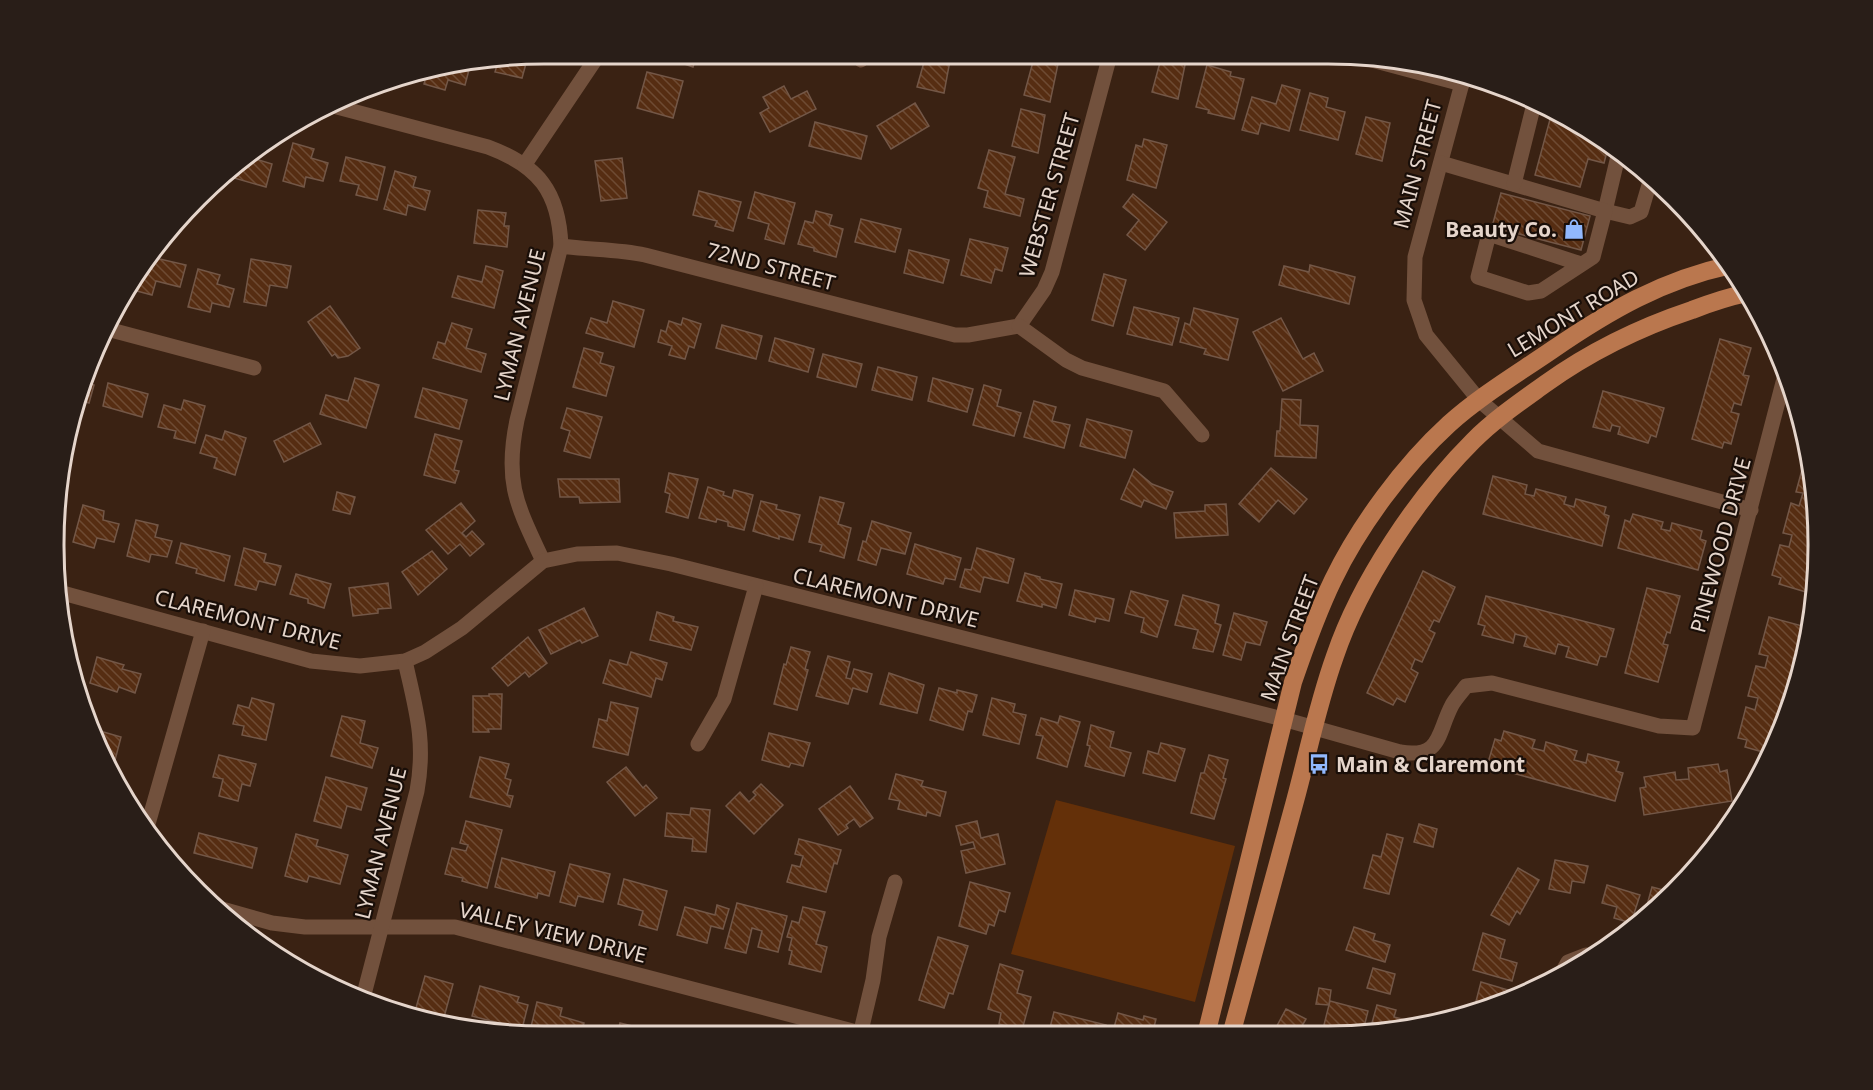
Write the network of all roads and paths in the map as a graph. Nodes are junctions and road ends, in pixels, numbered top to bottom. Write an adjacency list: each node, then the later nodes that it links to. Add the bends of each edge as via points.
1 (592, 64): 8 (street)
2 (1108, 64): 16 (street, WEBSTER STREET, via 1052,272)
3 (1462, 84): 7 (street, MAIN STREET)
4 (344, 109): 8 (street, via 488,147)
5 (1532, 110): 9 (street)
6 (1617, 161): 11 (street)
7 (1441, 163): 9 (street); 20 (street, MAIN STREET, via 1415,257 1414,300 1426,335)
8 (525, 165): 12 (street, LYMAN AVENUE, via 537,175 554,203)
9 (1514, 184): 11 (street)
10 (1648, 187): 11 (street, via 1641,212 1630,217)
11 (1605, 210): 13 (street, via 1593,256)
12 (561, 246): 16 (street, 72ND STREET, via 645,255 945,333 968,335); 24 (street, LYMAN AVENUE, via 512,443 514,491)
13 (1581, 264): 13 (street, via 1541,291 1528,293 1478,277 1489,234)
14 (1720, 268): 20 (main road, LEMONT ROAD, via 1627,302)
15 (1738, 295): 21 (main road, LEMONT ROAD, via 1621,337 1573,364)
16 (1019, 326): 22 (street, via 1082,368 1164,391)
17 (115, 331): 18 (street)
18 (254, 368)
19 (1782, 388): 23 (street, PINEWOOD DRIVE)
20 (1479, 400): 21 (street); 29 (main road, MAIN STREET, via 1413,460 1367,522 1334,579 1309,636)
21 (1500, 417): 23 (street, via 1538,451); 30 (main road, via 1438,480 1393,541 1360,598 1335,655)
22 (1202, 435)
23 (1751, 510): 31 (street, PINEWOOD DRIVE)
24 (543, 561): 25 (street, CLAREMONT DRIVE, via 577,554 617,553); 28 (street, CLAREMONT DRIVE, via 462,628)
25 (756, 586): 29 (street, CLAREMONT DRIVE); 32 (street, via 724,699)
26 (68, 594): 27 (street, CLAREMONT DRIVE)
27 (203, 631): 28 (street, CLAREMONT DRIVE, via 311,661 360,666); 33 (street)
28 (405, 661): 36 (street, LYMAN AVENUE, via 419,723 420,772)
29 (1283, 719): 30 (street, CLAREMONT DRIVE); 40 (main road, MAIN STREET)
30 (1313, 727): 31 (street, CLAREMONT DRIVE, via 1416,755 1434,745 1452,705 1466,686 1492,683 1659,726); 41 (main road)
31 (1694, 728)
32 (698, 744)
33 (150, 818)
34 (895, 882): 39 (street, via 879,937)
35 (236, 913): 36 (street, VALLEY VIEW DRIVE, via 305,927)
36 (382, 926): 37 (street, LYMAN AVENUE); 38 (street, VALLEY VIEW DRIVE, via 454,927)
37 (365, 990)
38 (831, 1026)
39 (864, 1026)
40 (1208, 1026)
41 (1233, 1026)

